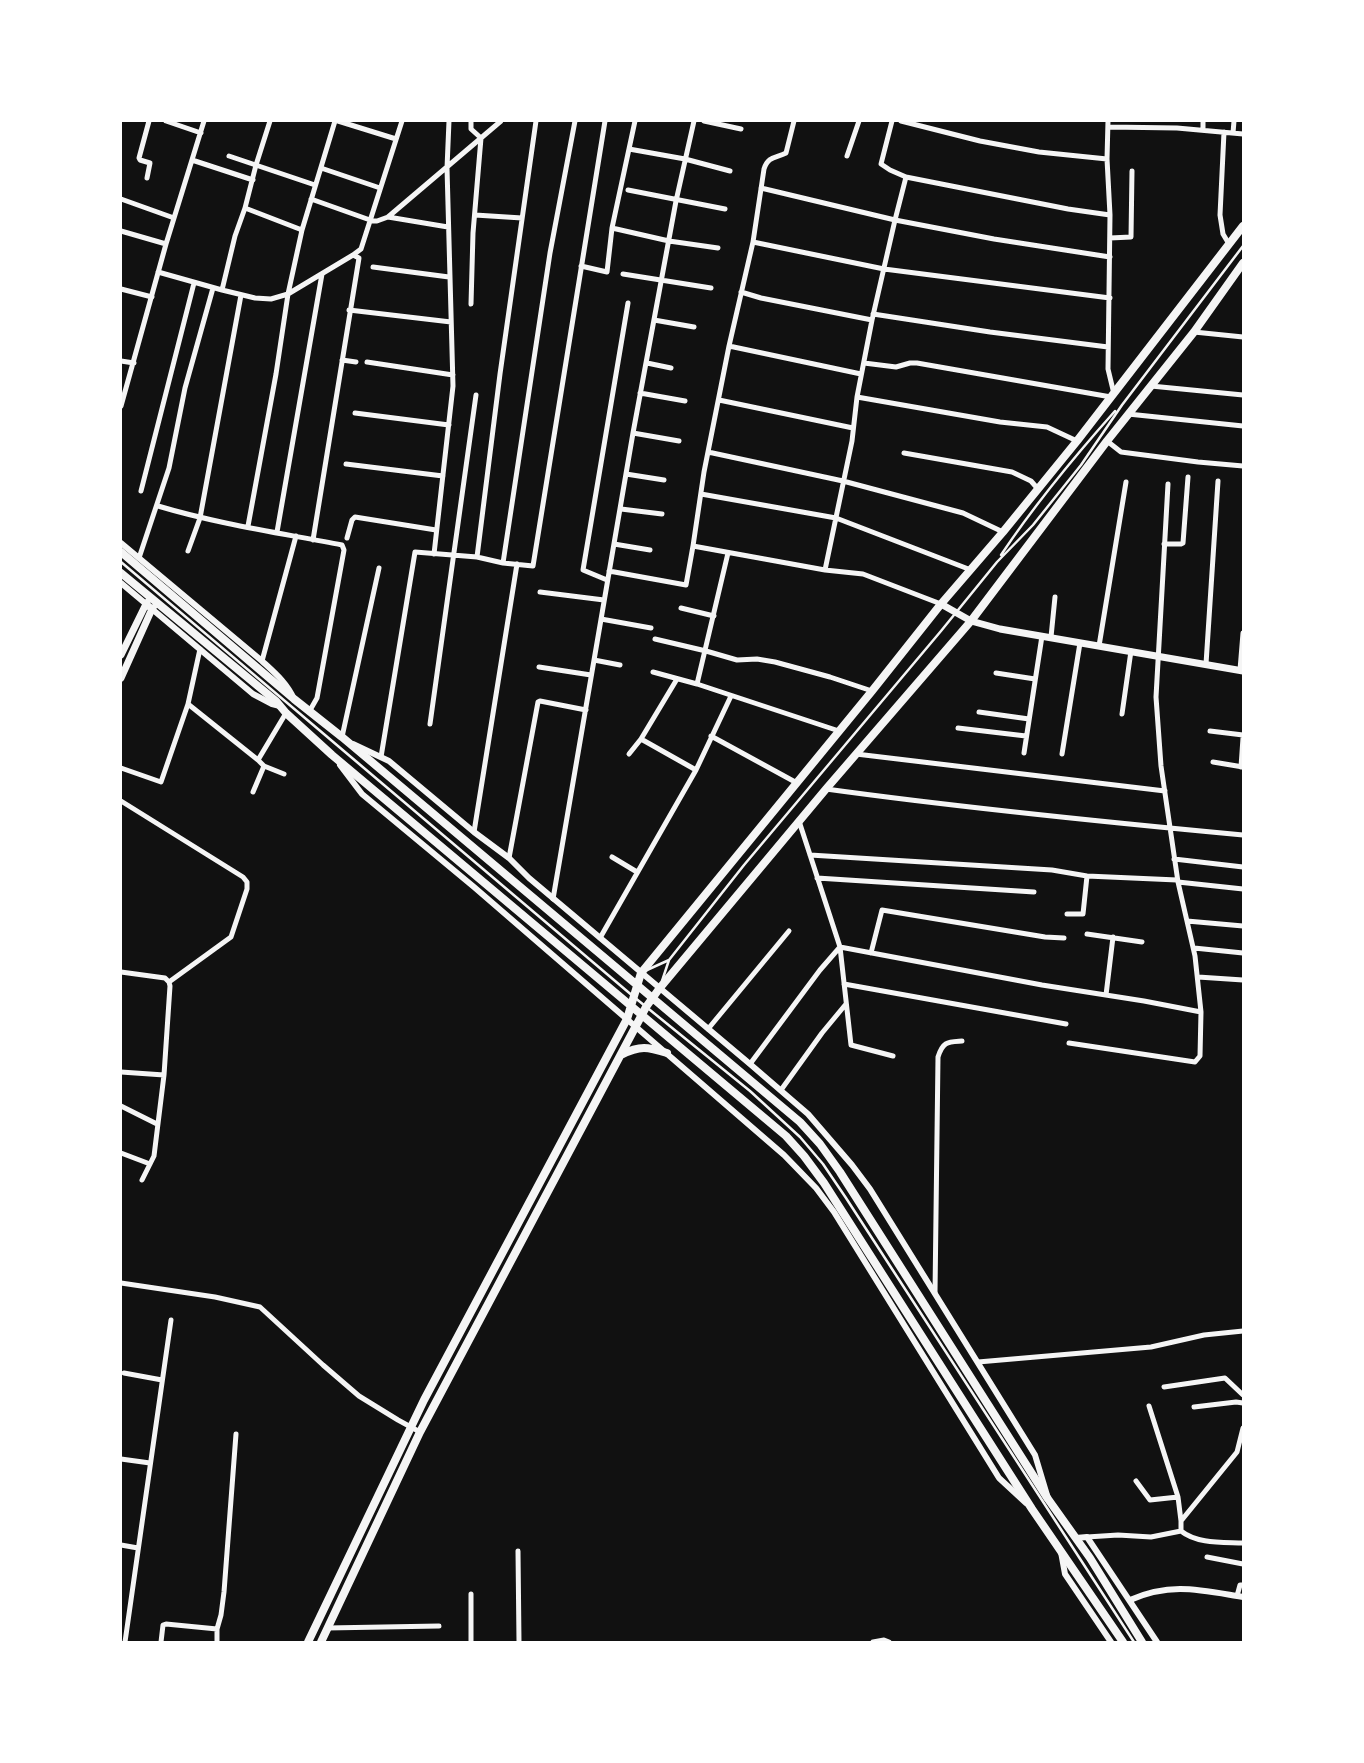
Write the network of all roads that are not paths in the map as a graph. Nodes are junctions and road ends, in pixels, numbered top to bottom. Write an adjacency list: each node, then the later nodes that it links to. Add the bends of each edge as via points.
1 (149, 121): 45 (street, via 139,158 150,164)
2 (166, 121): 28 (street)
3 (204, 121): 28 (street)
4 (270, 121): 39 (street)
5 (336, 121): 32 (street); 40 (street)
6 (402, 121): 32 (street)
7 (448, 121): 41 (street)
8 (472, 121): 31 (street, via 472,129)
9 (500, 121): 31 (street)
10 (536, 121): 60 (street)
11 (575, 121): 177 (street, via 550,253)
12 (604, 121): 78 (street)
13 (635, 121): 33 (street)
14 (694, 121): 36 (street)
15 (704, 121): 24 (street)
16 (794, 121): 49 (street, via 786,152 768,160)
17 (858, 121): 35 (street)
18 (892, 121): 44 (street, via 881,164)
19 (901, 121): 37 (street, via 938,132 1039,152)
20 (1177, 121): 25 (street)
21 (1203, 121): 26 (street)
22 (1234, 121): 29 (street)
23 (1108, 124): 25 (street); 37 (street)
24 (741, 128)
25 (1177, 128): 26 (street)
26 (1203, 130): 27 (street)
27 (1224, 132): 29 (street); 72 (street, via 1220,215 1223,234)
28 (201, 133): 38 (street)
29 (1233, 133): 30 (street)
30 (1243, 134)
31 (481, 138): 41 (street); 56 (street)
32 (396, 139): 48 (street)
33 (629, 149): 36 (street); 65 (street)
34 (229, 156): 39 (street)
35 (847, 156)
36 (685, 159): 42 (street); 53 (street)
37 (1107, 159): 57 (street)
38 (192, 160): 46 (street); 59 (street)
39 (256, 165): 46 (street); 47 (street)
40 (321, 168): 47 (street); 48 (street)
41 (447, 168): 58 (street); 64 (street)
42 (730, 171)
43 (1132, 171): 68 (street, via 1131,237)
44 (906, 177): 57 (street); 62 (street)
45 (147, 178)
46 (252, 180): 54 (street)
47 (315, 185): 52 (street)
48 (380, 188): 61 (street)
49 (761, 188): 62 (street); 70 (street)
50 (628, 190): 53 (street)
51 (121, 199): 59 (street)
52 (311, 199): 61 (street); 66 (street)
53 (676, 201): 55 (street); 69 (street)
54 (245, 208): 66 (street); 90 (street)
55 (724, 209)
56 (475, 215): 60 (street); 97 (street)
57 (1110, 215): 68 (street)
58 (388, 217): 61 (street); 64 (street)
59 (174, 218): 71 (street)
60 (522, 218): 173 (street)
61 (370, 220): 75 (street, via 361,250)
62 (894, 220): 76 (street); 80 (street)
63 (1243, 226): 72 (main road)
64 (448, 227): 84 (street)
65 (612, 228): 69 (street); 78 (street, via 607,272)
66 (302, 230): 92 (street)
67 (121, 231): 71 (street)
68 (1110, 238): 76 (street)
69 (669, 241): 74 (street); 85 (street)
70 (752, 242): 80 (street); 91 (street)
71 (166, 244): 81 (street)
72 (1229, 244): 121 (main road)
73 (1243, 246): 125 (lane)
74 (718, 248)
75 (353, 255): 82 (street); 98 (street, via 359,258)
76 (1110, 257): 95 (street)
77 (1243, 263): 103 (main road)
78 (581, 266): 178 (street, via 533,566)
79 (373, 267): 84 (street)
80 (884, 269): 95 (street); 99 (street)
81 (158, 272): 86 (street); 94 (street)
82 (322, 274): 92 (street); 158 (street)
83 (623, 274): 85 (street)
84 (449, 276): 101 (street)
85 (662, 279): 88 (street); 100 (street)
86 (194, 283): 87 (street); 149 (street)
87 (213, 288): 90 (street); 151 (street, via 185,388)
88 (711, 288)
89 (121, 289): 94 (street)
90 (222, 290): 93 (street)
91 (741, 292): 99 (street); 105 (street)
92 (288, 294): 93 (street, via 271,299); 156 (street)
93 (241, 295): 154 (street)
94 (152, 297): 111 (street)
95 (1110, 298): 106 (street)
96 (628, 303): 184 (street, via 583,570)
97 (471, 304)
98 (349, 310): 101 (street); 107 (street)
99 (873, 317): 106 (street); 113 (street)
100 (654, 320): 102 (street); 112 (street)
101 (451, 322): 116 (street)
102 (694, 327)
103 (1194, 332): 104 (street); 117 (main road)
104 (1243, 337)
105 (729, 346): 115 (street); 123 (street)
106 (1108, 347): 121 (street)
107 (342, 360): 109 (street); 162 (street)
108 (121, 361): 111 (street)
109 (356, 362)
110 (367, 362): 116 (street)
111 (134, 363): 126 (street)
112 (647, 363): 114 (street); 118 (street)
113 (864, 363): 115 (street); 121 (street, via 896,368 918,363)
114 (671, 368)
115 (862, 374): 122 (street)
116 (453, 375): 129 (street)
117 (1151, 386): 120 (street); 128 (main road)
118 (640, 393): 124 (street); 132 (street)
119 (476, 394): 172 (street)
120 (1243, 394)
121 (1112, 396): 133 (main road)
122 (857, 397): 131 (street); 133 (street, via 1047,427)
123 (719, 400): 131 (street); 136 (street)
124 (685, 401)
125 (1122, 405): 176 (lane, via 1072,459 1026,517); 176 (lane, via 1081,465 1033,525)
126 (121, 406)
127 (355, 413): 129 (street)
128 (1128, 414): 130 (street); 135 (main road)
129 (449, 424): 141 (street)
130 (1243, 426)
131 (853, 428): 144 (street)
132 (633, 433): 134 (street); 140 (street)
133 (1077, 440): 148 (main road)
134 (679, 441)
135 (1107, 442): 139 (street, via 1121,452); 196 (main road)
136 (708, 452): 144 (street); 150 (street)
137 (904, 452): 148 (street, via 1012,472)
138 (346, 464): 141 (street)
139 (1243, 466)
140 (626, 474): 143 (street); 152 (street)
141 (443, 476): 157 (street)
142 (1188, 477): 165 (street, via 1183,543)
143 (664, 480)
144 (844, 480): 155 (street); 159 (street, via 963,513)
145 (1218, 481): 213 (street)
146 (1126, 482): 205 (street)
147 (1168, 484): 165 (street)
148 (1038, 488): 159 (main road)
149 (141, 490)
150 (701, 494): 155 (street); 166 (street)
151 (158, 506): 154 (street); 174 (street)
152 (621, 509): 153 (street); 164 (street)
153 (662, 514)
154 (200, 518): 156 (street); 168 (street)
155 (836, 518): 180 (street); 181 (street)
156 (248, 526): 158 (street)
157 (436, 530): 161 (street, via 355,518); 171 (street)
158 (277, 532): 160 (street)
159 (1003, 532): 181 (main road)
160 (296, 536): 162 (street); 212 (street)
161 (347, 538)
162 (314, 540): 231 (street, via 342,546 344,550 316,698)
163 (121, 543): 174 (street)
164 (614, 544): 167 (street); 182 (street)
165 (1164, 544): 210 (street)
166 (693, 546): 170 (street); 182 (street, via 686,585)
167 (650, 550)
168 (188, 551)
169 (121, 552): 226 (main road)
170 (728, 553): 180 (street); 194 (street)
171 (434, 554): 172 (street); 249 (street, via 415,552)
172 (454, 556): 173 (street); 235 (street)
173 (477, 557): 177 (street)
174 (139, 558): 212 (street, via 170,589)
175 (121, 562): 300 (lane)
176 (996, 562): 193 (lane)
177 (503, 563): 178 (street)
178 (517, 564): 264 (street)
179 (379, 568): 242 (street)
180 (825, 570): 190 (street, via 862,574)
181 (971, 570): 190 (main road)
182 (609, 571): 184 (street)
183 (121, 573): 228 (main road)
184 (607, 580): 188 (street)
185 (121, 583): 189 (street)
186 (540, 592): 188 (street)
187 (1056, 597): 202 (street)
188 (604, 600): 195 (street)
189 (147, 602): 191 (main road); 197 (main road)
190 (941, 604): 193 (main road); 224 (main road)
191 (154, 607): 198 (main road); 206 (street)
192 (681, 608): 194 (street)
193 (956, 613): 196 (main road); 291 (lane, via 744,865)
194 (714, 616): 207 (street)
195 (601, 620): 199 (street); 211 (street)
196 (971, 620): 201 (main road); 246 (main road)
197 (136, 624): 198 (main road); 209 (main road)
198 (143, 628): 220 (main road)
199 (651, 628)
200 (1243, 633): 216 (street)
201 (1042, 636): 202 (main road); 222 (street)
202 (1051, 638): 204 (main road)
203 (655, 639): 207 (street)
204 (1080, 643): 205 (main road); 247 (street)
205 (1100, 646): 208 (main road)
206 (200, 649): 227 (street); 228 (street, via 253,694)
207 (706, 651): 223 (street); 224 (street, via 737,660 776,662)
208 (1131, 651): 210 (main road); 233 (street)
209 (121, 654)
210 (1158, 656): 213 (main road); 259 (street, via 1156,697)
211 (594, 660): 214 (street); 219 (street)
212 (262, 661): 226 (street, via 283,680)
213 (1206, 664): 216 (main road)
214 (620, 665)
215 (539, 667): 219 (street)
216 (1242, 671)
217 (653, 672): 221 (street)
218 (996, 673): 222 (street)
219 (591, 675): 229 (street)
220 (121, 678)
221 (677, 679): 223 (street); 243 (street)
222 (1035, 679): 234 (street)
223 (697, 684): 225 (street)
224 (872, 691): 237 (main road)
225 (731, 696): 237 (street); 239 (street)
226 (294, 699): 231 (main road)
227 (188, 704): 250 (street); 254 (street, via 161,782)
228 (280, 706): 230 (main road)
229 (586, 710): 268 (street, via 538,702); 277 (street)
230 (286, 712): 248 (main road); 250 (street)
231 (309, 712): 242 (main road)
232 (979, 712): 234 (street)
233 (1122, 714)
234 (1029, 719): 240 (street)
235 (430, 724)
236 (958, 728): 240 (street)
237 (839, 731): 257 (main road)
238 (1210, 731): 241 (street)
239 (711, 736): 255 (street); 257 (street)
240 (1026, 736): 244 (street)
241 (1243, 736): 253 (street)
242 (343, 738): 249 (street); 345 (main road, via 800,1122 840,1172)
243 (642, 738): 245 (street); 255 (street)
244 (1024, 753)
245 (628, 754)
246 (856, 754): 258 (main road); 259 (street)
247 (1062, 754)
248 (332, 755): 304 (street, via 362,794); 346 (main road, via 786,1136 824,1183)
249 (381, 757): 264 (street)
250 (258, 760): 252 (street)
251 (1213, 762): 253 (street)
252 (264, 766): 256 (street); 260 (street)
253 (1242, 767)
254 (121, 768)
255 (696, 770): 271 (street)
256 (284, 774)
257 (797, 783): 293 (main road)
258 (826, 789): 262 (main road); 263 (street)
259 (1165, 791): 263 (street)
260 (253, 792)
261 (121, 802): 296 (street, via 247,882 246,896 231,937)
262 (799, 821): 266 (street); 298 (main road)
263 (1170, 828): 265 (street); 269 (street)
264 (474, 832): 268 (street)
265 (1243, 836)
266 (810, 855): 272 (street, via 1052,870); 273 (street)
267 (612, 857): 271 (street)
268 (509, 858): 277 (street)
269 (1174, 859): 270 (street); 274 (street)
270 (1243, 866)
271 (637, 872): 284 (street)
272 (1088, 876): 274 (street); 278 (street, via 1083,914)
273 (817, 878): 276 (street); 287 (street)
274 (1177, 881): 275 (street); 279 (street)
275 (1243, 889)
276 (1034, 892)
277 (553, 899): 284 (street)
278 (1067, 914)
279 (1186, 921): 280 (street); 288 (street)
280 (1243, 926)
281 (789, 931): 307 (street)
282 (1087, 934): 283 (street)
283 (1113, 937): 286 (street); 299 (street)
284 (600, 938): 293 (street)
285 (1064, 938): 289 (street, via 882,910)
286 (1142, 942)
287 (840, 947): 289 (street); 297 (street); 313 (street)
288 (1194, 948): 290 (street); 294 (street)
289 (871, 953): 299 (street)
290 (1243, 953)
291 (669, 960): 293 (lane); 298 (lane)
292 (121, 972): 296 (street, via 156,976)
293 (641, 973): 298 (street); 300 (main road)
294 (1198, 977): 295 (street); 303 (street)
295 (1243, 980)
296 (169, 982): 315 (street)
297 (844, 984): 301 (street); 305 (street)
298 (659, 989): 302 (main road); 307 (street)
299 (1106, 995): 303 (street)
300 (634, 997): 302 (lane); 304 (main road)
301 (846, 1004): 312 (street, via 851,1045); 316 (street)
302 (646, 1007): 306 (main road); 376 (lane, via 800,1136 823,1164)
303 (1201, 1012): 309 (street, via 1200,1056 1195,1062)
304 (627, 1019): 306 (street); 320 (main road)
305 (1066, 1024)
306 (636, 1026): 310 (street); 311 (main road)
307 (708, 1029): 313 (street)
308 (962, 1041): 325 (street, via 948,1042 941,1047 938,1057)
309 (1069, 1043)
310 (667, 1053): 311 (main road, via 641,1047); 346 (street, via 784,1154 816,1188 999,1478)
311 (621, 1055): 321 (main road)
312 (893, 1056)
313 (750, 1064): 316 (street)
314 (121, 1072): 315 (street)
315 (164, 1075): 318 (street)
316 (781, 1090): 325 (street, via 808,1114 852,1165)
317 (121, 1106): 318 (street)
318 (157, 1124): 322 (street, via 154,1156)
319 (121, 1152): 322 (street)
320 (556, 1153): 321 (main road); 336 (main road)
321 (566, 1158): 338 (main road)
322 (150, 1164): 323 (street)
323 (142, 1180)
324 (121, 1282): 336 (street, via 260,1307 360,1396)
325 (935, 1293): 328 (street)
326 (170, 1320): 330 (street)
327 (1243, 1331): 328 (street, via 1204,1335 1151,1347)
328 (978, 1362): 345 (street, via 1035,1455)
329 (124, 1373): 330 (street)
330 (162, 1380): 342 (street)
331 (1164, 1386): 332 (street, via 1225,1378)
332 (1243, 1395)
333 (1243, 1403): 335 (street)
334 (1149, 1406): 344 (street)
335 (1194, 1407)
336 (411, 1427): 338 (street); 368 (main road)
337 (1243, 1428): 340 (street)
338 (420, 1432): 363 (main road)
339 (236, 1434): 364 (street, via 222,1615)
340 (1240, 1452): 347 (street)
341 (121, 1458): 342 (street)
342 (150, 1464): 353 (street)
343 (1136, 1480): 344 (street, via 1150,1500)
344 (1178, 1497): 347 (street)
345 (1048, 1499): 350 (main road)
346 (1032, 1509): 355 (main road)
347 (1181, 1521): 348 (street)
348 (1181, 1531): 349 (street, via 1152,1537); 351 (street, via 1208,1542)
349 (1087, 1536): 350 (street); 361 (street)
350 (1076, 1538): 377 (main road)
351 (1243, 1543)
352 (121, 1545): 353 (street)
353 (138, 1548): 365 (street)
354 (518, 1551): 371 (street)
355 (1061, 1551): 374 (street, via 1065,1574); 375 (main road)
356 (1207, 1557): 357 (street)
357 (1243, 1564)
358 (1243, 1585): 360 (street, via 1240,1585)
359 (471, 1594): 370 (street)
360 (1240, 1597): 361 (street, via 1173,1588)
361 (1130, 1600): 378 (street)
362 (438, 1626): 363 (street)
363 (327, 1628): 369 (main road)
364 (217, 1629): 366 (street, via 166,1624 163,1625); 367 (street)
365 (125, 1642)
366 (161, 1642)
367 (217, 1642)
368 (308, 1642)
369 (320, 1642)
370 (471, 1642)
371 (519, 1642)
372 (873, 1642): 373 (street)
373 (889, 1642)
374 (1111, 1642)
375 (1123, 1642)
376 (1134, 1642)
377 (1142, 1642)
378 (1156, 1642)

